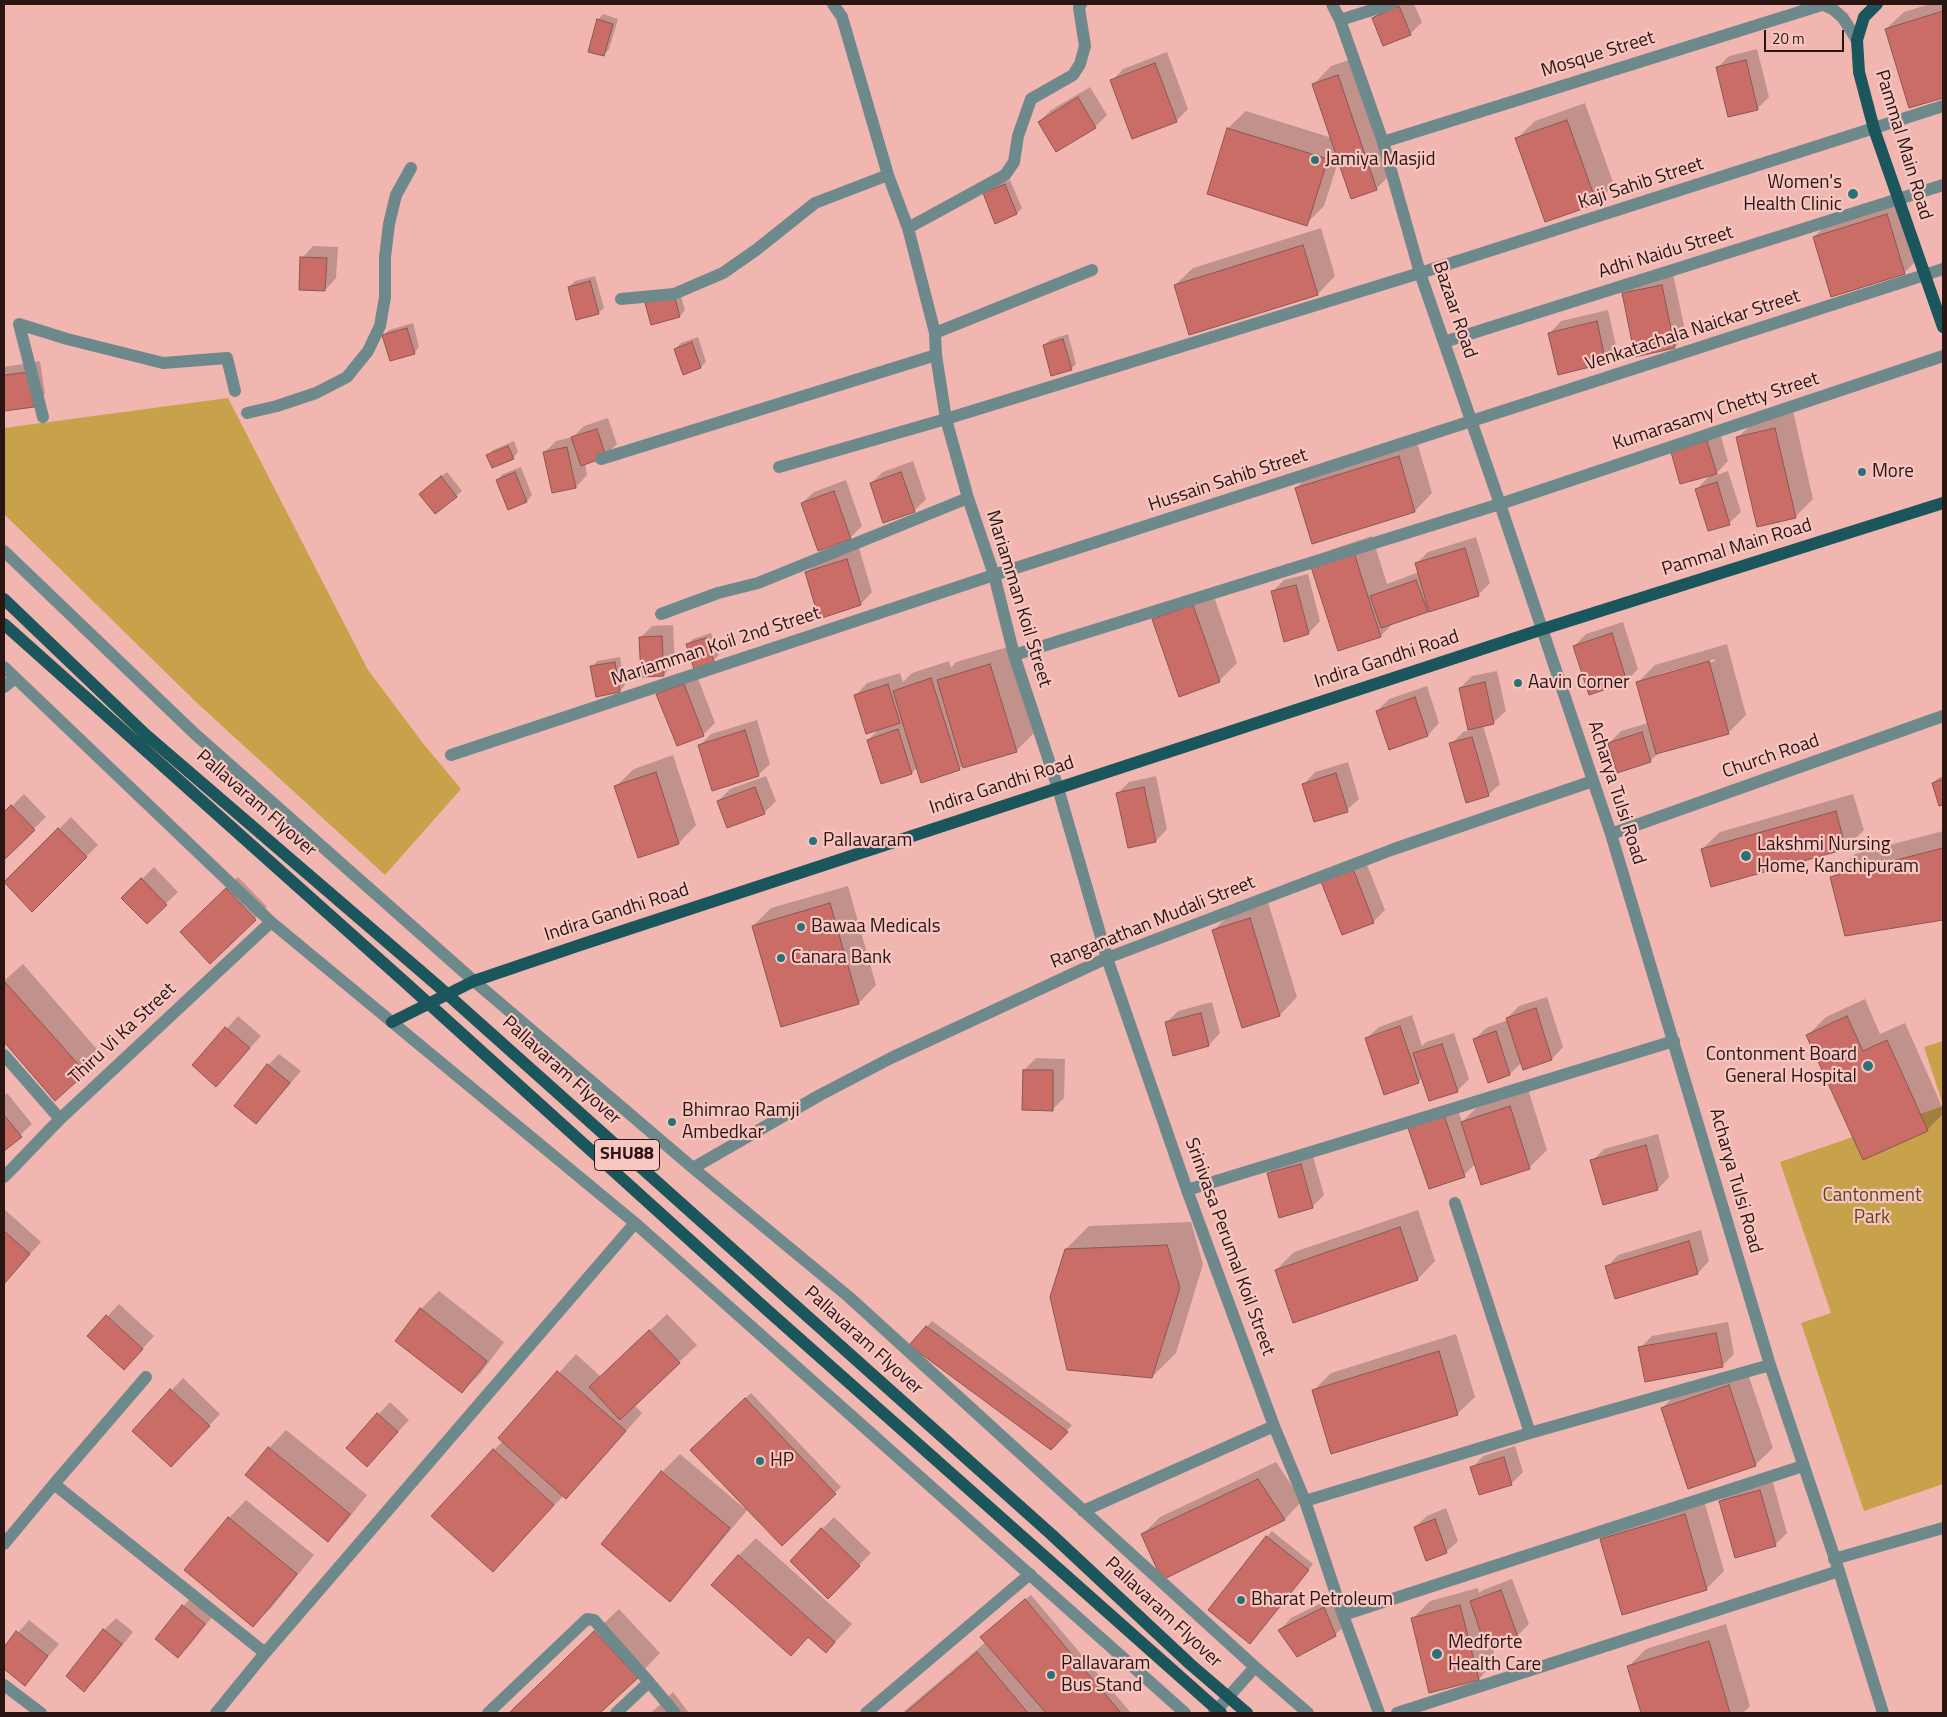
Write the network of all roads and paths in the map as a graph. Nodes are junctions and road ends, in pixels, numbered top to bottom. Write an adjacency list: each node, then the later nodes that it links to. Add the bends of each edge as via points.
1 (833, 4): 13 (street, Mariamman Koil Street, via 842,17)
2 (1081, 4): 16 (street, via 1085,46 1080,64 1073,75 1031,99 1018,136 1014,162 1005,175)
3 (1332, 4): 7 (street, Bazaar Road)
4 (1391, 4): 7 (street)
5 (1823, 4): 8 (street, via 1843,18); 11 (street, Mosque Street)
6 (1877, 4): 8 (main road, Pammal Main Road, via 1864,17)
7 (1340, 20): 11 (street, Bazaar Road)
8 (1857, 40): 10 (main road, Pammal Main Road, via 1859,72)
9 (1943, 106): 10 (street, Kaji Sahib Street)
10 (1874, 129): 15 (main road, Pammal Main Road); 19 (street, Kaji Sahib Street)
11 (1383, 142): 19 (street, Bazaar Road)
12 (411, 168): 28 (street, via 396,195 389,224 385,297 380,326 368,351 347,376 316,393)
13 (888, 175): 16 (street, Mariamman Koil Street); 21 (street, via 815,203 722,273 674,294)
14 (1943, 186): 15 (street, Adhi Naidu Street)
15 (1899, 199): 20 (main road, Pammal Main Road); 24 (street, Adhi Naidu Street)
16 (908, 228): 23 (street, Mariamman Koil Street)
17 (1943, 269): 20 (street, Venkatachala Naickar Street)
18 (1092, 270): 23 (street)
19 (1420, 274): 24 (street, Bazaar Road); 30 (street, Kaji Sahib Street)
20 (1924, 275): 22 (main road, Pammal Main Road); 31 (street, Venkatachala Naickar Street)
21 (621, 299)
22 (1943, 327)
23 (935, 333): 25 (street, Mariamman Koil Street)
24 (1444, 342): 31 (street, Bazaar Road)
25 (936, 355): 30 (street, Mariamman Koil Street); 32 (street)
26 (1943, 356): 35 (street, Kumarasamy Chetty Street)
27 (236, 390): 29 (street, via 226,358 163,363 19,324)
28 (247, 413)
29 (43, 417)
30 (946, 420): 33 (street, Kaji Sahib Street); 34 (street, Mariamman Koil Street)
31 (1473, 422): 35 (street, Bazaar Road); 38 (street, Hussain Sahib Street)
32 (601, 459)
33 (778, 468)
34 (968, 498): 38 (street, Mariamman Koil Street); 40 (street, via 758,583)
35 (1500, 504): 42 (street, Bazaar Road); 43 (street, Kumarasamy Chetty Street)
36 (1943, 504): 42 (main road, Pammal Main Road)
37 (4, 551): 54 (street, via 196,734)
38 (994, 575): 43 (street, Mariamman Koil Street); 48 (street, Mariamman Koil 2nd Street)
39 (4, 599): 90 (main road, Pallavaram Flyover / SHU88, bridge, via 146,734 438,986)
40 (661, 614)
41 (4, 624): 89 (main road, Pallavaram Flyover / SHU88, bridge)
42 (1543, 629): 49 (street, Acharya Tulsi Road); 50 (main road, Indira Gandhi Road)
43 (1014, 655): 50 (street, Mariamman Koil Street)
44 (4, 667): 45 (street)
45 (15, 678): 46 (street); 52 (street)
46 (4, 686)
47 (1943, 716): 51 (street, Church Road)
48 (451, 755)
49 (1593, 780): 51 (street, Acharya Tulsi Road); 53 (street, Ranganathan Mudali Street, via 1394,849)
50 (1058, 788): 53 (street, Srinivasa Perumal Koil Street); 54 (main road, Indira Gandhi Road)
51 (1610, 834): 56 (street, Acharya Tulsi Road)
52 (271, 922): 55 (street); 58 (street, Thiru Vi Ka Street)
53 (1107, 958): 59 (street, Ranganathan Mudali Street, via 882,1063); 61 (street, Srinivasa Perumal Koil Street)
54 (474, 981): 55 (main road, Indira Gandhi Road); 59 (street)
55 (392, 1022): 63 (street)
56 (1674, 1041): 61 (street); 64 (street, Acharya Tulsi Road)
57 (4, 1055): 58 (street)
58 (60, 1119): 60 (street, Thiru Vi Ka Street)
59 (693, 1168): 71 (street, via 849,1297)
60 (4, 1177)
61 (1187, 1190): 66 (street, Srinivasa Perumal Koil Street)
62 (1456, 1203): 67 (street)
63 (635, 1222): 75 (street); 77 (street)
64 (1770, 1365): 67 (street); 68 (street, Acharya Tulsi Road)
65 (146, 1377): 69 (street)
66 (1274, 1426): 70 (street, Srinivasa Perumal Koil Street); 71 (street)
67 (1530, 1433): 70 (street)
68 (1803, 1466): 74 (street, Acharya Tulsi Road); 76 (street)
69 (54, 1484): 73 (street); 77 (street)
70 (1305, 1501): 76 (street, Srinivasa Perumal Koil Street)
71 (1083, 1511): 78 (street)
72 (1943, 1528): 74 (street)
73 (4, 1544)
74 (1837, 1565): 93 (street); 94 (street, Acharya Tulsi Road)
75 (1030, 1574): 86 (street); 87 (street)
76 (1343, 1615): 92 (street, Srinivasa Perumal Koil Street)
77 (265, 1653): 82 (street)
78 (1255, 1667): 88 (street); 91 (street)
79 (649, 1682): 83 (street, via 594,1620 587,1619); 84 (street); 85 (street)
80 (4, 1685): 81 (street)
81 (41, 1713)
82 (216, 1713)
83 (488, 1713)
84 (616, 1713)
85 (675, 1713)
86 (866, 1713)
87 (1185, 1713)
88 (1214, 1713)
89 (1221, 1713)
90 (1247, 1713)
91 (1308, 1713)
92 (1379, 1713)
93 (1398, 1713)
94 (1883, 1713)

